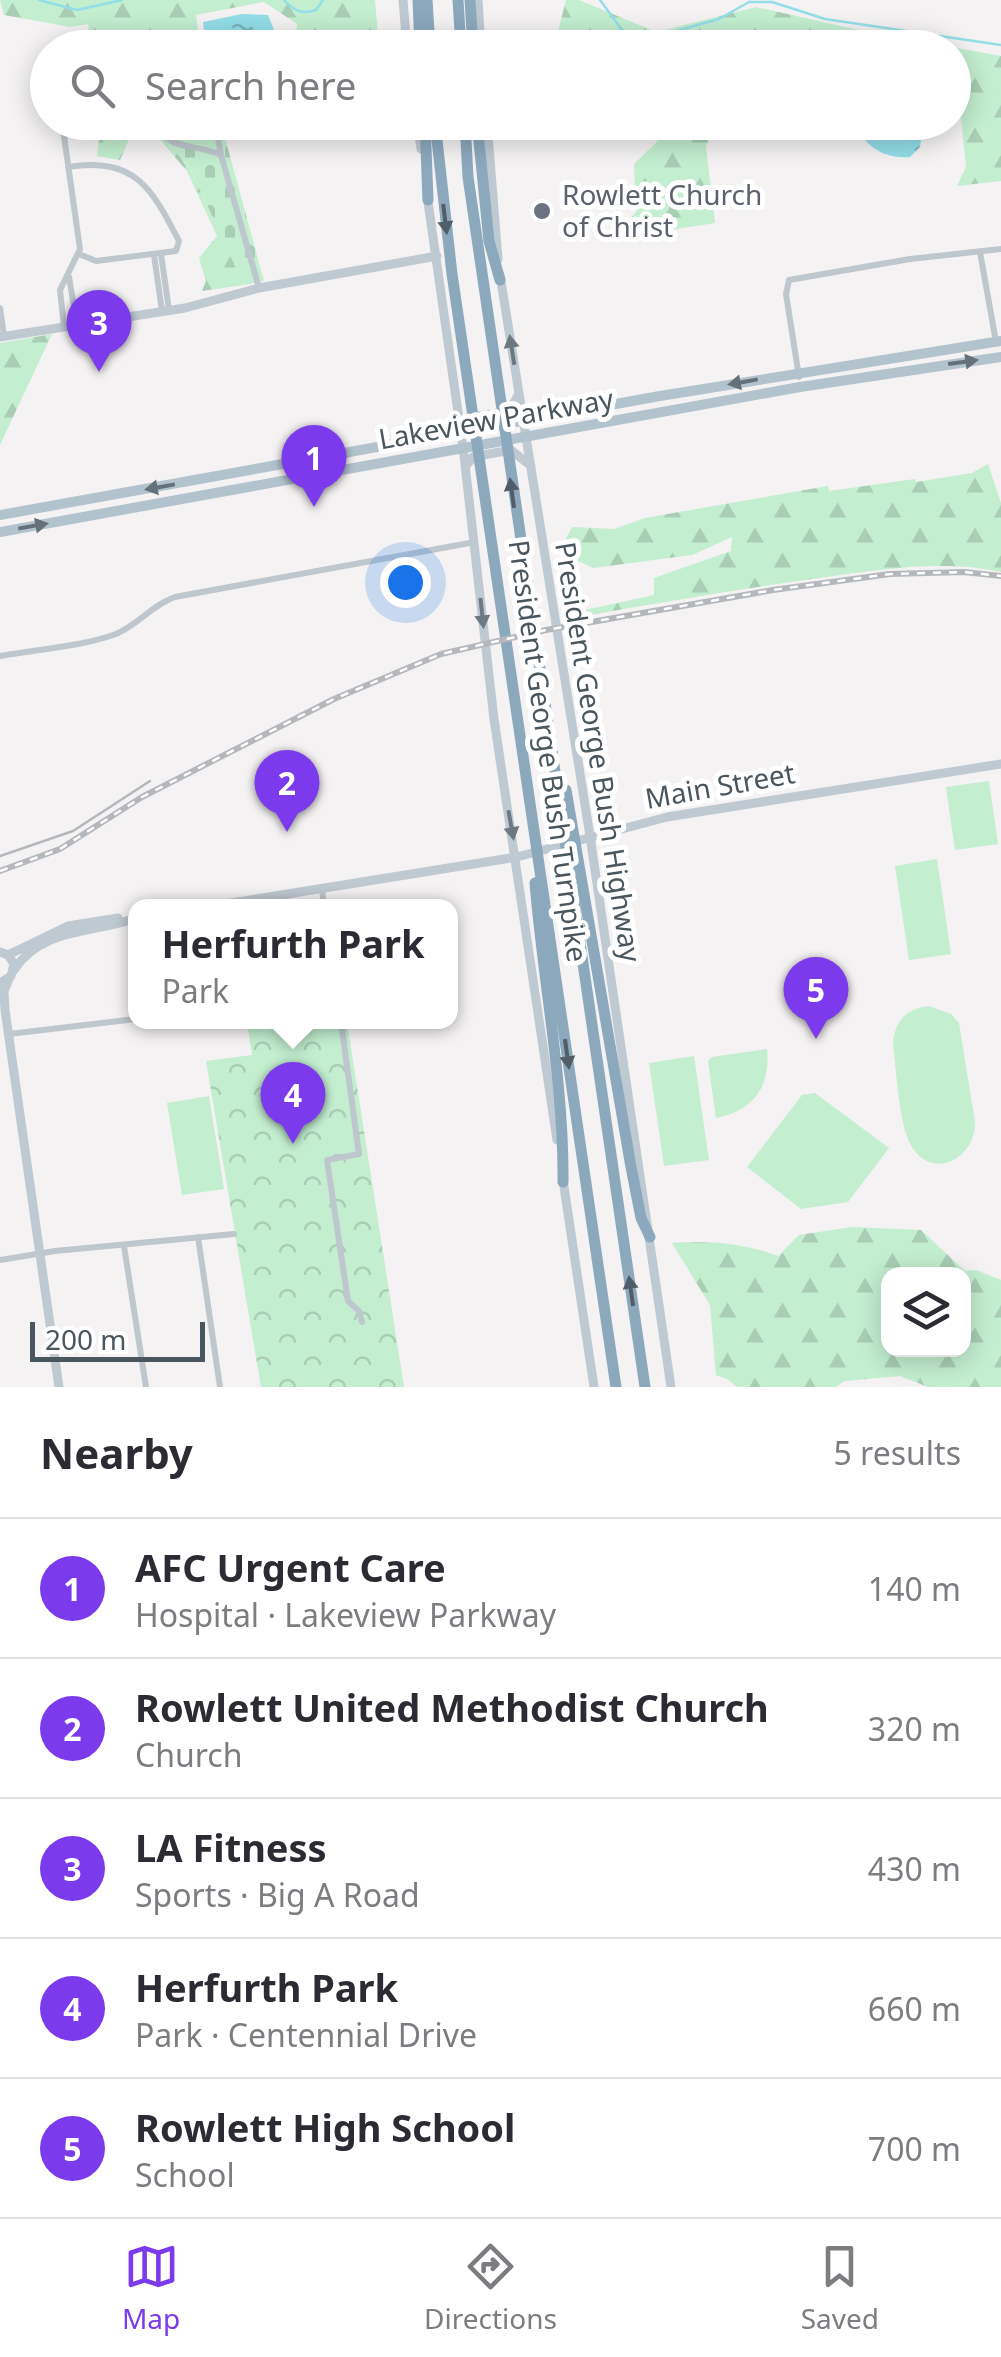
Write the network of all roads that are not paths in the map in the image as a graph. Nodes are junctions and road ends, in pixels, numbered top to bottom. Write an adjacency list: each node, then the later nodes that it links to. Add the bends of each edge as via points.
1 (402, 0): 7 (main road)
2 (418, 0): 8 (highway)
3 (427, 0): 9 (highway)
4 (458, 0): 10 (highway)
5 (470, 0): 11 (highway)
6 (478, 0): 12 (main road)
7 (405, 30)
8 (419, 30)
9 (429, 30)
10 (460, 30)
11 (472, 30)
12 (480, 30)
13 (64, 140): 22 (street)
14 (166, 140): 21 (street)
15 (218, 140): 21 (street)
16 (423, 140): 23 (highway)
17 (437, 140): 63 (highway, President George Bush Turnpike, one-way to 63)
18 (466, 140): 61 (highway, President George Bush Turnpike, one-way to 18)
19 (480, 140): 30 (highway, via 488,241)
20 (488, 140): 30 (main road, President George Bush Highway)
21 (221, 155): 31 (street)
22 (68, 167): 26 (street); 27 (street, via 114,167 147,186 179,240 176,251)
23 (428, 200): 28 (main road)
24 (1001, 249): 25 (street)
25 (980, 252): 37 (street); 39 (street, via 789,280)
26 (79, 254): 27 (street, via 92,261); 29 (street)
27 (158, 255): 33 (street)
28 (437, 256): 31 (main road); 43 (main road)
29 (69, 275): 34 (street); 35 (street, via 60,290)
30 (500, 280): 41 (main road, President George Bush Highway, one-way to 30)
31 (259, 288): 33 (main road)
32 (0, 308): 36 (street)
33 (166, 311): 34 (main road)
34 (77, 325): 35 (main road)
35 (64, 327): 36 (main road)
36 (2, 337)
37 (998, 342): 39 (main road, Lakeview Parkway)
38 (1001, 356): 40 (main road, Lakeview Parkway, one-way to 38)
39 (798, 372): 40 (street); 42 (main road, Lakeview Parkway, one-way to 42)
40 (800, 387): 44 (main road, Lakeview Parkway)
41 (518, 390): 45 (main road, President George Bush Highway); 45 (main road)
42 (660, 396): 44 (main road); 45 (main road, Lakeview Parkway)
43 (456, 397): 45 (main road, via 470,418); 46 (main road)
44 (663, 411): 47 (main road, Lakeview Parkway)
45 (516, 418): 46 (main road, Lakeview Parkway); 47 (main road, President George Bush Highway)
46 (464, 432): 48 (main road, Lakeview Parkway); 49 (main road)
47 (521, 437): 49 (main road, Lakeview Parkway); 50 (main road, President George Bush Highway)
48 (343, 454): 51 (main road, Lakeview Parkway); 52 (main road)
49 (468, 454): 50 (main road, via 512,450); 52 (main road, Lakeview Parkway); 58 (main road)
50 (531, 466): 62 (main road, President George Bush Highway)
51 (219, 476): 53 (main road); 54 (main road, Lakeview Parkway, one-way to 54)
52 (302, 477): 53 (main road, Lakeview Parkway)
53 (222, 492): 56 (main road, Lakeview Parkway)
54 (63, 504): 55 (main road, Lakeview Parkway); 56 (main road)
55 (0, 515)
56 (66, 520): 57 (main road, Lakeview Parkway, one-way to 56)
57 (0, 532)
58 (474, 542): 59 (street, via 176,597 118,633); 63 (main road, one-way to 63, via 494,720)
59 (0, 656)
60 (1001, 764): 62 (main road, Main Street, via 682,814)
61 (555, 769): 78 (highway, via 565,788 631,1167); 89 (highway, President George Bush Turnpike, one-way to 61)
62 (586, 838): 63 (main road, Main Street); 78 (main road, President George Bush Highway)
63 (526, 855): 64 (main road, Main Street); 76 (main road); 76 (highway, via 534,870); 88 (highway, President George Bush Turnpike, one-way to 88)
64 (322, 890): 65 (main road, Main Street); 66 (street)
65 (261, 899)
66 (323, 899)
67 (128, 918): 69 (main road, via 68,926)
68 (128, 920): 70 (main road, via 62,935 22,956)
69 (4, 953): 70 (main road)
70 (8, 977): 72 (main road)
71 (0, 994): 72 (main road)
72 (6, 1010): 75 (main road)
73 (128, 1020): 75 (street)
74 (341, 1029): 83 (street, via 359,1154 327,1160 348,1301)
75 (9, 1034): 81 (main road)
76 (564, 1182): 87 (main road)
77 (234, 1234): 79 (street)
78 (650, 1237): 90 (main road, President George Bush Highway)
79 (198, 1238): 80 (street); 86 (street)
80 (124, 1246): 81 (street); 85 (street)
81 (40, 1253): 82 (street); 84 (main road)
82 (0, 1260)
83 (362, 1322)
84 (59, 1387)
85 (146, 1387)
86 (220, 1387)
87 (594, 1387)
88 (616, 1387)
89 (644, 1387)
90 (671, 1387)

